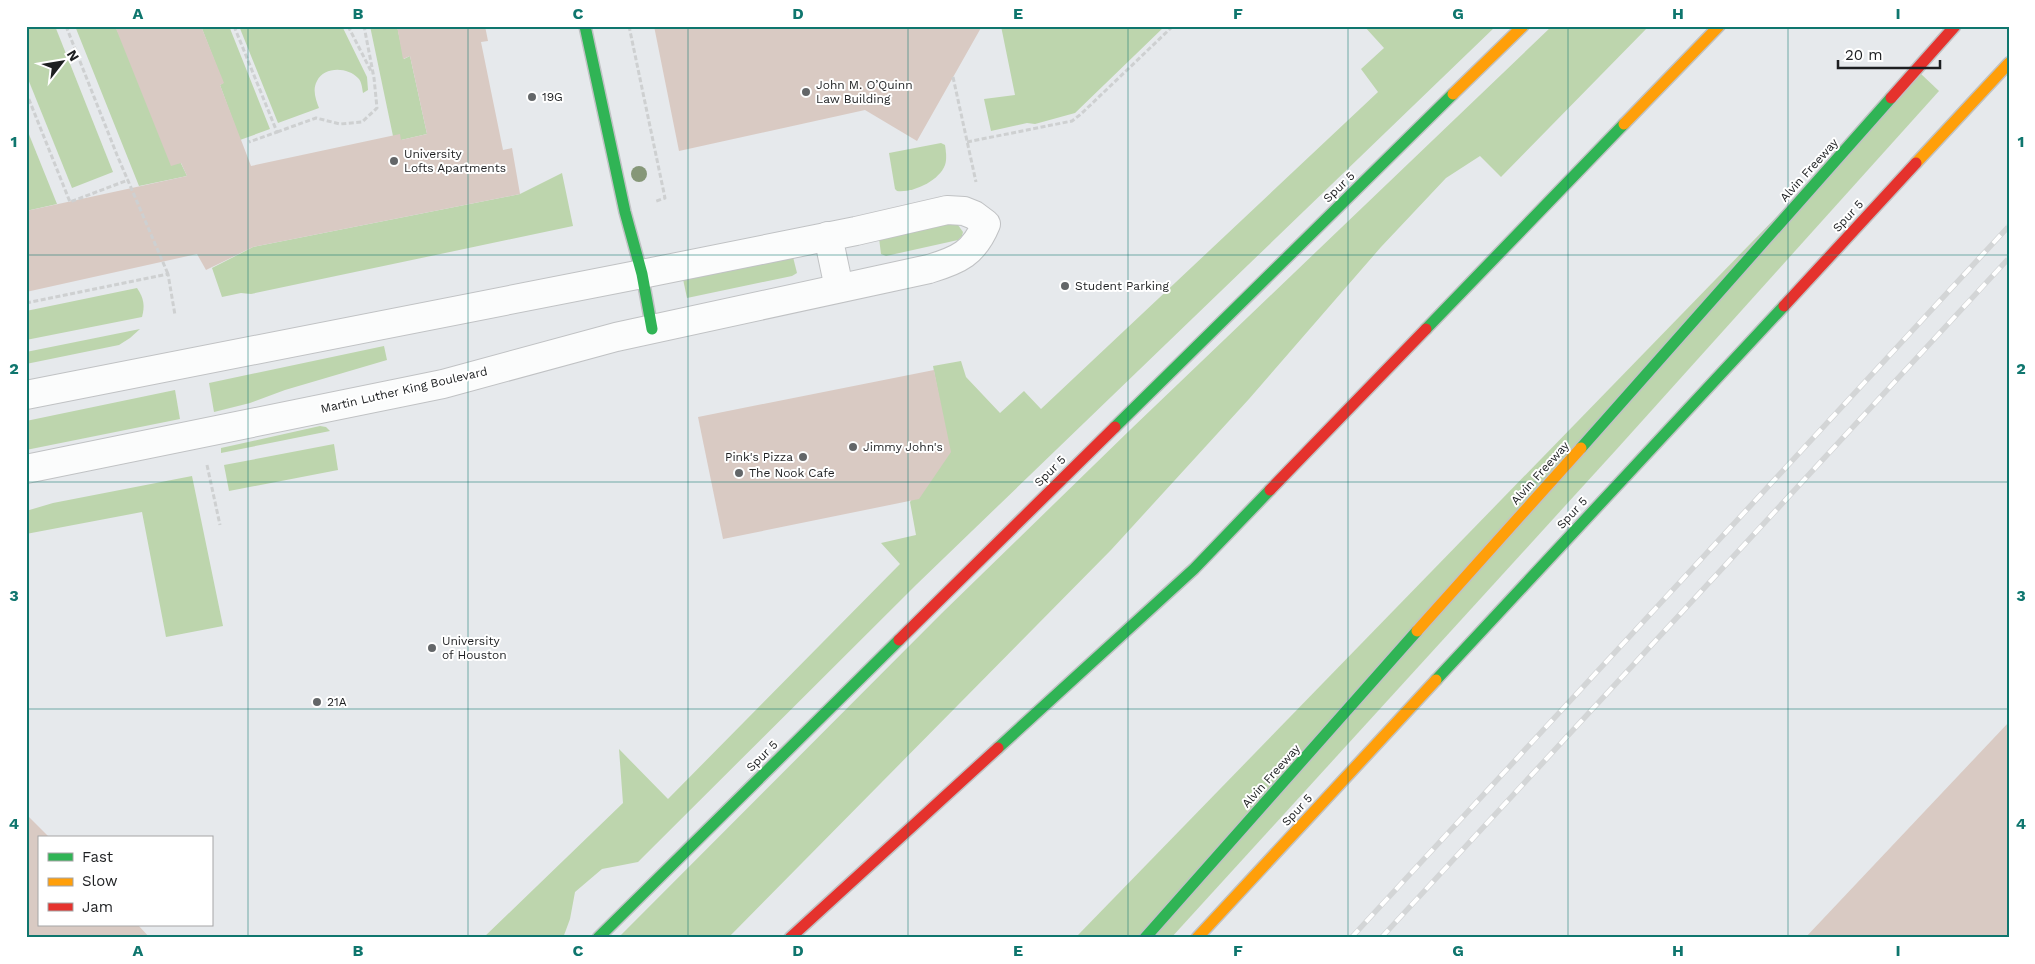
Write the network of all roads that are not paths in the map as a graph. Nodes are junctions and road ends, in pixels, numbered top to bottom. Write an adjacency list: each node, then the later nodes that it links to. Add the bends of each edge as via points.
1 (585, 26): 7 (main road, via 625,212)
2 (1523, 26): 12 (main road, Spur 5)
3 (1719, 26): 13 (main road, via 1194,569)
4 (1956, 26): 14 (main road, Alvin Freeway)
5 (2009, 63): 15 (main road, Spur 5)
6 (819, 238): 7 (street); 8 (street); 8 (street, Martin Luther King Boulevard, via 947,210 964,211 986,224 970,250 950,262)
7 (642, 274): 9 (main road); 10 (street)
8 (830, 290): 9 (street, Martin Luther King Boulevard)
9 (652, 329): 11 (street, Martin Luther King Boulevard, via 442,384)
10 (26, 395)
11 (26, 469)
12 (598, 938)
13 (790, 938)
14 (1145, 938)
15 (1197, 938)

